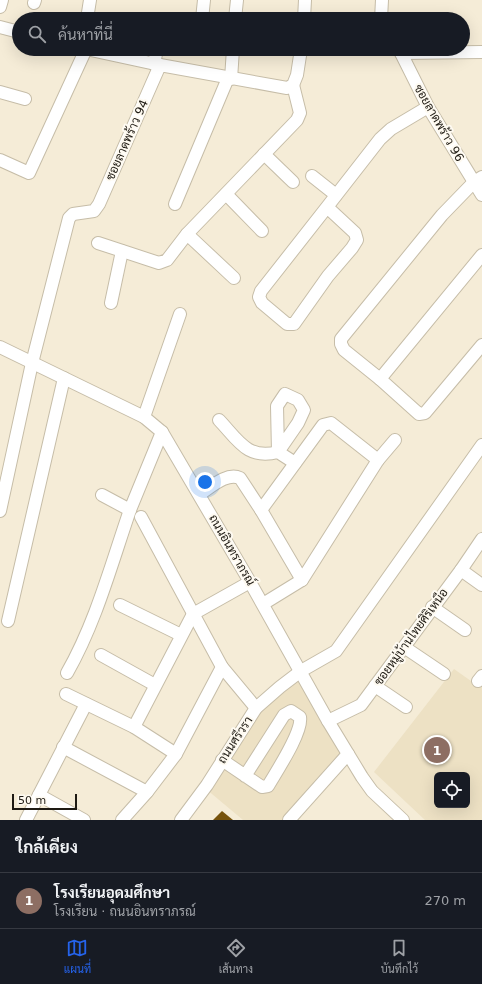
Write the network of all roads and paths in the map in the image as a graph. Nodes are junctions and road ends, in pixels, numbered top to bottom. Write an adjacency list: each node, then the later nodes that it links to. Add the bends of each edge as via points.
1 (2, 0): 7 (street)
2 (90, 0): 8 (street)
3 (204, 0): 9 (street)
4 (237, 0): 10 (street)
5 (305, 0): 11 (street)
6 (382, 0): 12 (street)
7 (0, 7)
8 (88, 12)
9 (203, 12)
10 (236, 12)
11 (304, 12)
12 (381, 12)
13 (0, 27): 14 (street)
14 (12, 30)
15 (470, 52): 16 (street)
16 (482, 52)
17 (83, 56): 30 (street, via 29,173)
18 (131, 56): 23 (street)
19 (157, 56): 23 (street)
20 (232, 56): 24 (street)
21 (299, 56): 25 (street)
22 (402, 56): 28 (street, ซอยลาดพร้าว 96)
23 (157, 64): 24 (street); 49 (street, ซอยลาดพร้าว 94, via 99,204 88,213 74,214 69,218)
24 (229, 78): 25 (street, via 286,88); 37 (street)
25 (293, 85): 29 (street, via 299,117)
26 (0, 92): 27 (street)
27 (25, 99)
28 (428, 107): 32 (street, ซอยลาดพร้าว 96); 35 (street, via 391,129 380,139)
29 (264, 154): 33 (street); 34 (street)
30 (0, 160)
31 (312, 176): 35 (street)
32 (478, 180): 36 (street, ซอยลาดพร้าว 96); 51 (street, via 442,215 341,339 340,344 344,350)
33 (293, 182)
34 (226, 194): 39 (street); 40 (street)
35 (336, 194): 38 (street)
36 (482, 195)
37 (175, 204)
38 (327, 207): 38 (street, via 259,296 262,303 288,324 294,324 357,240 356,233)
39 (262, 231)
40 (187, 234): 42 (street, via 163,263 159,264); 44 (street)
41 (98, 243): 42 (street)
42 (122, 251): 45 (street)
43 (482, 255): 51 (street)
44 (234, 278)
45 (111, 303)
46 (180, 314): 52 (street)
47 (482, 345): 51 (street, via 422,414)
48 (0, 347): 49 (street, ถนนอินทราภรณ์)
49 (32, 363): 50 (street, ถนนอินทราภรณ์); 63 (street)
50 (64, 378): 52 (street, ถนนอินทราภรณ์); 74 (street)
51 (380, 379)
52 (144, 417): 54 (street, ถนนอินทราภรณ์)
53 (219, 420): 58 (street, via 246,448 265,455 278,452)
54 (162, 432): 59 (street, ถนนอินทราภรณ์); 61 (street)
55 (394, 440): 57 (street)
56 (482, 445): 80 (street, ถนนศรีวรา, via 336,651)
57 (378, 460): 58 (street, via 332,423 327,423); 67 (street)
58 (295, 463): 62 (street)
59 (200, 494): 62 (street, via 229,476 235,476 240,478); 68 (street, ถนนอินทราภรณ์)
60 (102, 495): 61 (street)
61 (130, 510): 81 (street, via 94,617 82,647)
62 (261, 510): 67 (street)
63 (0, 511)
64 (141, 517): 73 (street)
65 (482, 539): 66 (street, ซอยหมู่บ้านไทยศิริเหนือ)
66 (461, 570): 69 (street); 72 (street, ซอยหมู่บ้านไทยศิริเหนือ)
67 (302, 580): 70 (street)
68 (250, 582): 70 (street, ถนนอินทราภรณ์); 73 (street)
69 (482, 585)
70 (263, 604): 80 (street, ถนนอินทราภรณ์)
71 (120, 605): 76 (street)
72 (432, 607): 75 (street); 77 (street, ซอยหมู่บ้านไทยศิริเหนือ)
73 (193, 614): 76 (street); 79 (street)
74 (8, 622)
75 (465, 630)
76 (181, 636): 83 (street)
77 (404, 647): 82 (street); 84 (street, ซอยหมู่บ้านไทยศิริเหนือ)
78 (101, 655): 83 (street)
79 (222, 667): 88 (street); 92 (street)
80 (301, 671): 88 (street, ถนนศรีวรา); 89 (street, ถนนอินทราภรณ์)
81 (67, 673)
82 (444, 674)
83 (155, 685): 90 (street)
84 (375, 686): 87 (street); 89 (street, ซอยหมู่บ้านไทยศิริเหนือ, via 361,705)
85 (66, 694): 86 (street)
86 (86, 704): 90 (street); 91 (street)
87 (406, 707)
88 (256, 708): 94 (street, ถนนศรีวรา)
89 (328, 721): 93 (street, ถนนอินทราภรณ์)
90 (134, 727): 92 (street)
91 (63, 747): 96 (street); 97 (street)
92 (176, 754): 96 (street)
93 (348, 754): 102 (street); 103 (street, ถนนอินทราภรณ์, via 372,791)
94 (222, 760): 95 (street); 101 (street, ถนนศรีวรา, via 207,786)
95 (245, 776): 95 (street, via 262,787 268,786 295,735 300,717 291,712 284,715)
96 (147, 792): 100 (street)
97 (38, 795): 98 (street); 99 (street)
98 (26, 820)
99 (84, 820)
100 (122, 820)
101 (181, 820)
102 (289, 820)
103 (403, 820)

